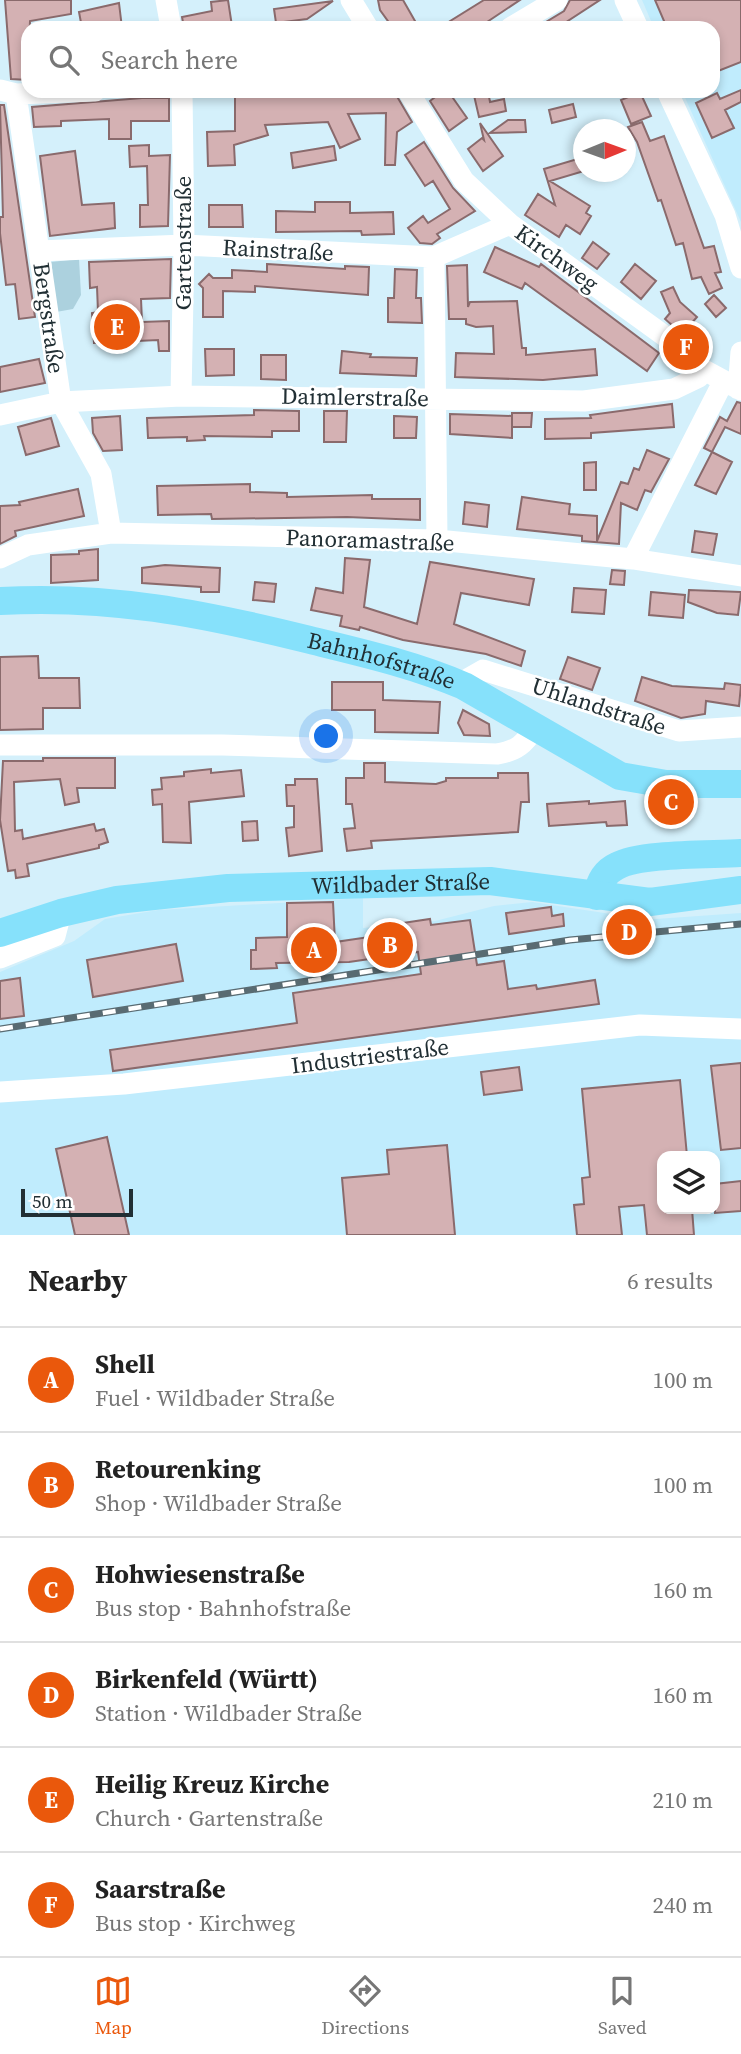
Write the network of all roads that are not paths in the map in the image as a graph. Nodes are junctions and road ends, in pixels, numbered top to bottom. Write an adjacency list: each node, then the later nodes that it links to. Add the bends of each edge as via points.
1 (166, 0): 5 (street)
2 (351, 0): 6 (street)
3 (557, 0): 7 (street)
4 (625, 0): 8 (street)
5 (170, 21)
6 (364, 21)
7 (522, 21)
8 (635, 21)
9 (8, 92): 15 (street, Bergstraße)
10 (181, 98): 14 (street, Gartenstraße)
11 (412, 98): 13 (street, Kirchweg, via 464,181)
12 (670, 98): 17 (street, via 725,215)
13 (510, 224): 16 (street, Rainstraße); 19 (street, Kirchweg, via 666,337)
14 (184, 245): 15 (street, Rainstraße); 16 (street, Rainstraße); 21 (street, Gartenstraße, via 177,366)
15 (39, 251): 23 (street, Bergstraße)
16 (434, 257): 22 (street)
17 (741, 268)
18 (741, 352): 20 (street)
19 (704, 370): 20 (street, Kirchweg); 22 (street, Daimlerstraße, via 674,389 584,401)
20 (734, 387): 28 (street)
21 (181, 396): 22 (street, Daimlerstraße); 23 (street, Daimlerstraße)
22 (437, 398): 26 (street)
23 (61, 402): 24 (street, Daimlerstraße); 25 (street, Bergstraße, via 101,474)
24 (0, 415)
25 (111, 533): 26 (street, Panoramastraße); 27 (street, Panoramastraße, via 28,545)
26 (437, 540): 28 (street, Panoramastraße)
27 (0, 558)
28 (633, 559): 29 (street, Panoramastraße)
29 (741, 576)
30 (0, 601): 31 (main road, Bahnhofstraße, via 167,608 409,665)
31 (464, 686): 32 (street, Uhlandstraße, via 483,670 679,731); 33 (main road, Bahnhofstraße)
32 (741, 727)
33 (535, 728): 34 (street, via 513,752 497,754 222,745); 35 (main road, Bahnhofstraße, via 599,766 638,781)
34 (0, 745)
35 (741, 783)
36 (741, 853): 38 (main road, via 618,864 604,876)
37 (741, 890): 38 (main road, Wildbader Straße, via 650,902)
38 (597, 896): 39 (main road, Wildbader Straße, via 491,881 382,882 161,894)
39 (61, 913): 40 (main road, Wildbader Straße); 41 (street, via 55,936)
40 (0, 933)
41 (0, 958)
42 (741, 1029): 43 (street, Industriestraße, via 640,1025 124,1084)
43 (0, 1092)

